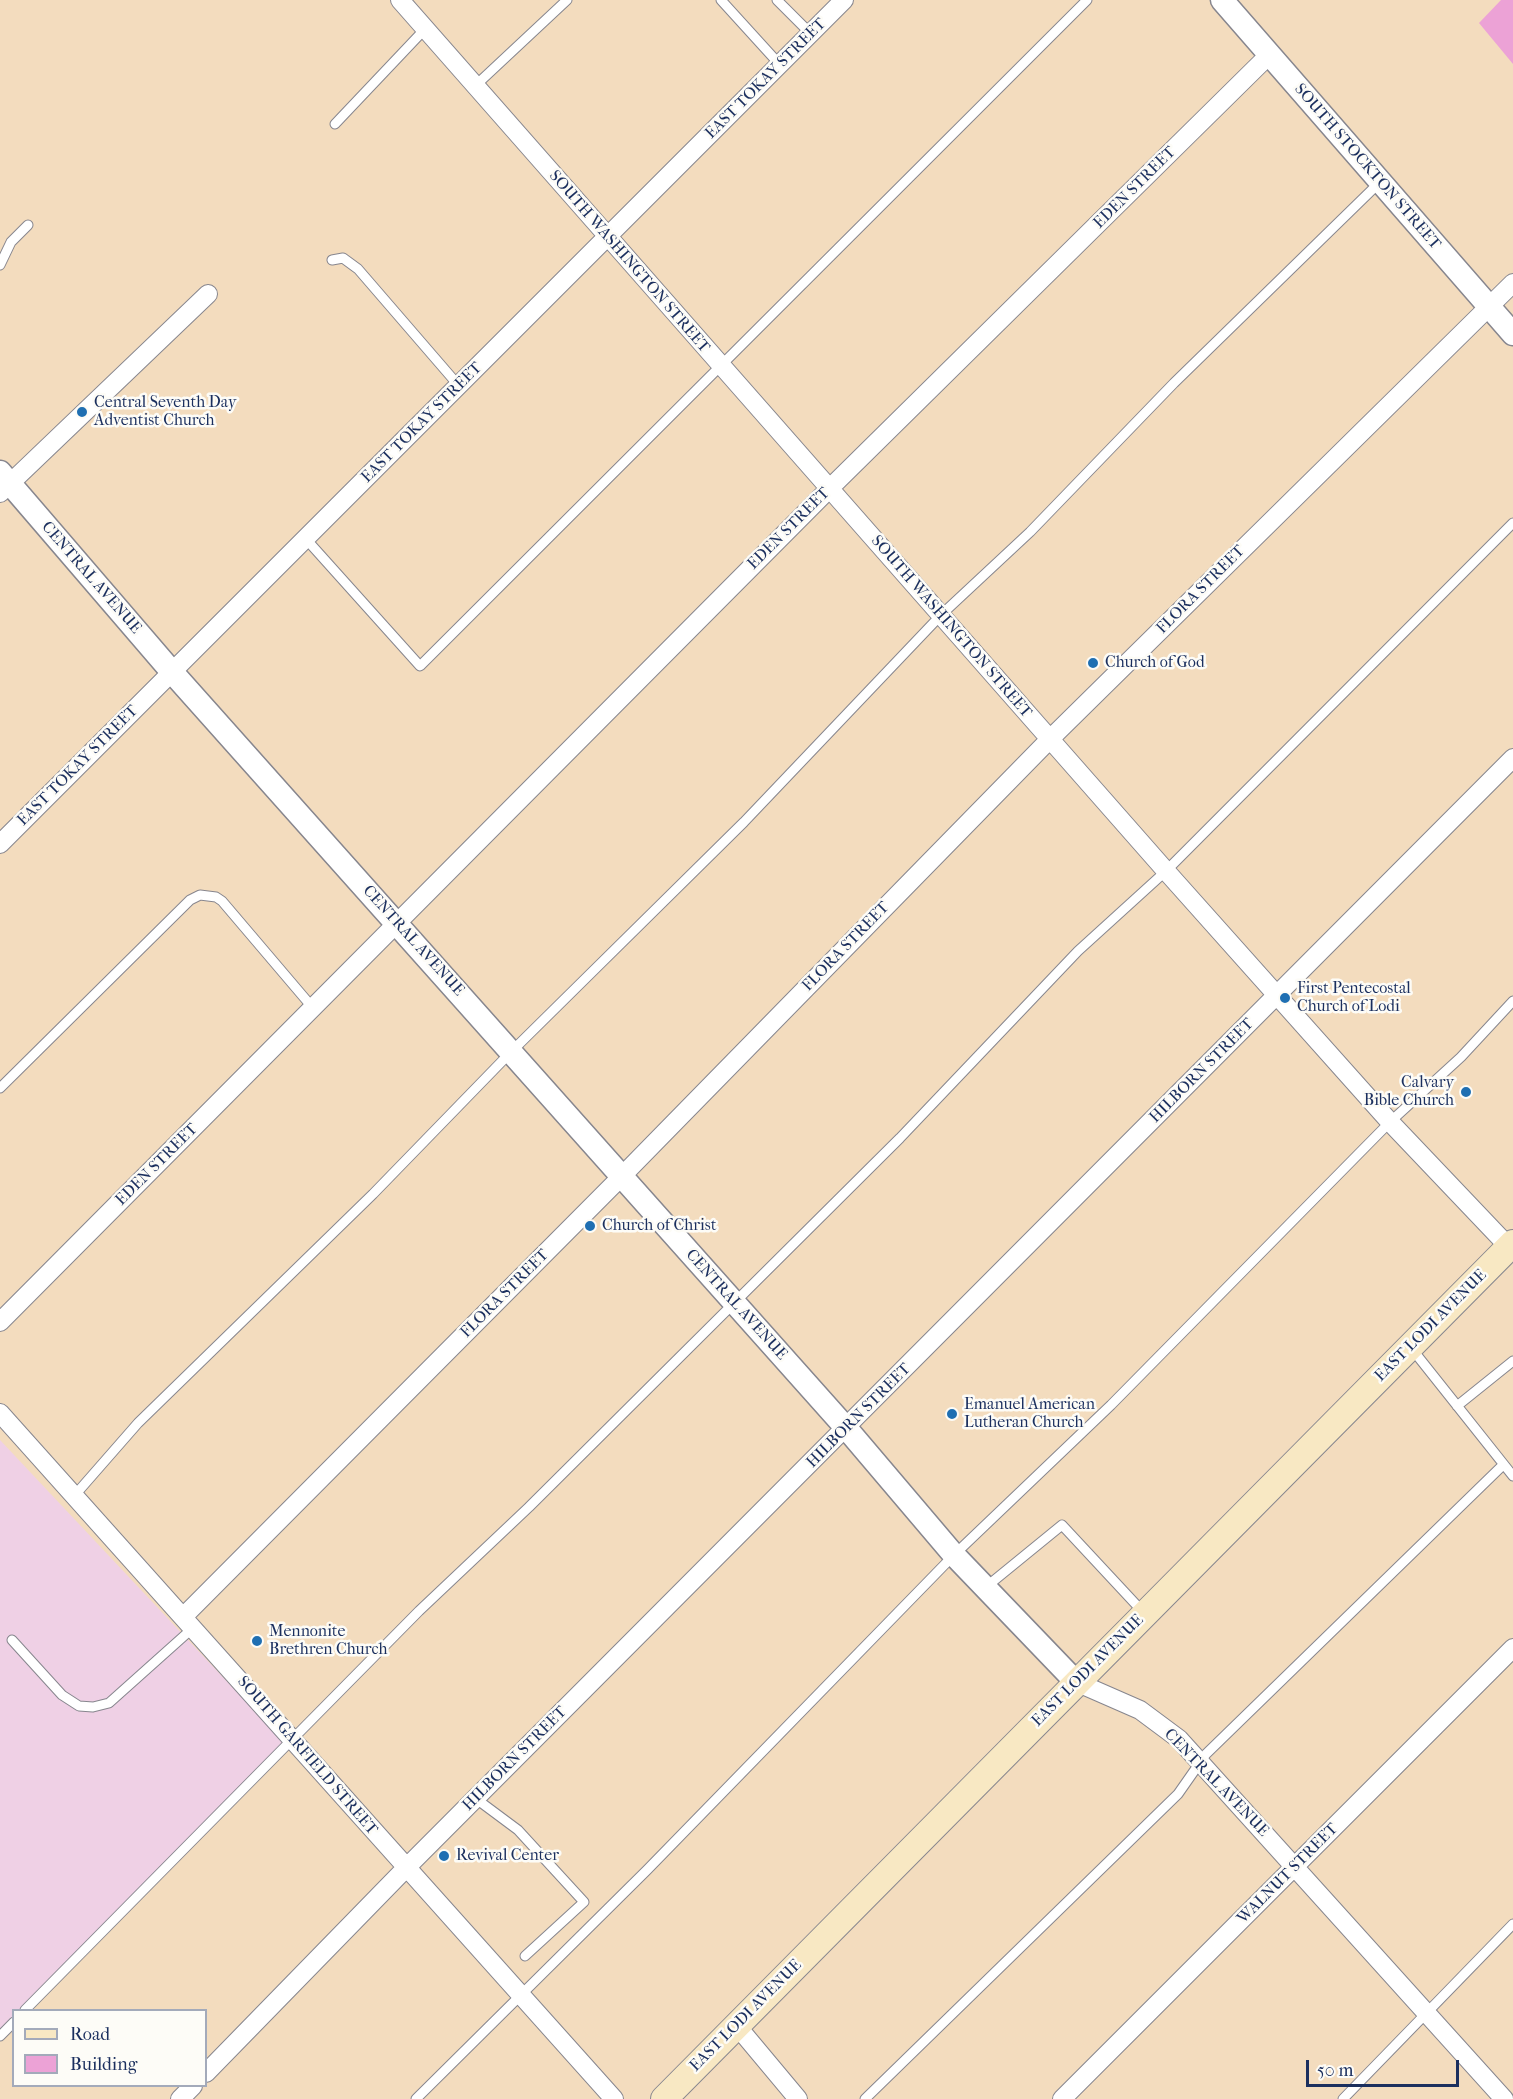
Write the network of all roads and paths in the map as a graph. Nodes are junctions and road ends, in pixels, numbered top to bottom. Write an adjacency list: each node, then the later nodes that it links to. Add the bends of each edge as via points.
1 (400, 0): 8 (street, SOUTH WASHINGTON STREET)
2 (567, 0): 12 (lane)
3 (721, 0): 11 (lane)
4 (777, 0): 9 (lane)
5 (843, 0): 9 (street, EAST TOKAY STREET)
6 (1087, 0): 23 (lane)
7 (1222, 0): 10 (street, SOUTH STOCKTON STREET)
8 (425, 29): 12 (street, SOUTH WASHINGTON STREET); 13 (lane)
9 (811, 34): 11 (street, EAST TOKAY STREET)
10 (1269, 55): 14 (street, SOUTH STOCKTON STREET); 26 (street, EDEN STREET)
11 (781, 66): 16 (street, EAST TOKAY STREET)
12 (475, 86): 16 (street, SOUTH WASHINGTON STREET)
13 (335, 124)
14 (1380, 182): 21 (street, SOUTH STOCKTON STREET); 29 (lane, via 1174,383 1030,532)
15 (28, 225): 18 (lane, via 11,242)
16 (607, 237): 23 (street, SOUTH WASHINGTON STREET); 24 (street, EAST TOKAY STREET)
17 (332, 260): 24 (lane, via 343,258 358,269)
18 (0, 265)
19 (1513, 283): 21 (street, FLORA STREET)
20 (208, 294): 25 (street)
21 (1488, 307): 22 (street, SOUTH STOCKTON STREET); 31 (street, FLORA STREET)
22 (1513, 334)
23 (719, 365): 26 (street, SOUTH WASHINGTON STREET); 28 (lane, via 420,666)
24 (459, 386): 28 (street, EAST TOKAY STREET)
25 (3, 483): 30 (street, CENTRAL AVENUE)
26 (830, 488): 29 (street, SOUTH WASHINGTON STREET); 35 (street, EDEN STREET)
27 (1513, 523): 34 (lane)
28 (306, 539): 30 (street, EAST TOKAY STREET)
29 (941, 615): 31 (street, SOUTH WASHINGTON STREET); 39 (lane, via 744,822)
30 (172, 672): 33 (street, EAST TOKAY STREET); 35 (street, CENTRAL AVENUE)
31 (1050, 739): 34 (street, SOUTH WASHINGTON STREET); 42 (street, FLORA STREET)
32 (1513, 758): 36 (street, HILBORN STREET)
33 (0, 844)
34 (1166, 871): 36 (street, SOUTH WASHINGTON STREET); 44 (lane, via 1078,951 900,1138)
35 (398, 924): 38 (street, EDEN STREET); 39 (street, CENTRAL AVENUE)
36 (1278, 994): 41 (street, SOUTH WASHINGTON STREET); 50 (street, HILBORN STREET)
37 (1513, 1001): 41 (lane, via 1461,1057)
38 (313, 1008): 40 (lane, via 222,901 200,895 190,900); 45 (street, EDEN STREET)
39 (511, 1052): 42 (street, CENTRAL AVENUE); 53 (lane, via 374,1194 138,1424)
40 (0, 1088)
41 (1390, 1122): 43 (street, SOUTH WASHINGTON STREET); 54 (lane, via 1112,1406)
42 (622, 1176): 44 (street, CENTRAL AVENUE); 57 (street, FLORA STREET)
43 (1511, 1245): 46 (main road, EAST LODI AVENUE)
44 (732, 1303): 50 (street, CENTRAL AVENUE); 61 (lane)
45 (0, 1322)
46 (1411, 1346): 48 (lane); 56 (main road, EAST LODI AVENUE)
47 (1513, 1361): 48 (lane)
48 (1457, 1406): 51 (lane)
49 (0, 1413): 53 (street, SOUTH GARFIELD STREET)
50 (847, 1429): 54 (street, CENTRAL AVENUE); 63 (street, HILBORN STREET)
51 (1503, 1465): 52 (lane); 62 (lane)
52 (1513, 1476)
53 (75, 1496): 57 (street, SOUTH GARFIELD STREET)
54 (954, 1555): 55 (street, CENTRAL AVENUE); 68 (lane)
55 (986, 1587): 56 (lane, via 1062,1525); 60 (street, CENTRAL AVENUE)
56 (1144, 1614): 60 (main road, EAST LODI AVENUE)
57 (189, 1622): 58 (lane, via 109,1703 93,1707 79,1706 62,1695); 61 (street, SOUTH GARFIELD STREET)
58 (12, 1640)
59 (1513, 1648): 64 (street, WALNUT STREET)
60 (1076, 1683): 62 (street, CENTRAL AVENUE, via 1140,1710 1179,1739); 72 (main road, EAST LODI AVENUE)
61 (292, 1740): 65 (street, SOUTH GARFIELD STREET); 69 (lane)
62 (1199, 1763): 64 (street, CENTRAL AVENUE); 81 (lane, via 1178,1794)
63 (475, 1798): 65 (street, HILBORN STREET); 67 (lane, via 518,1830 584,1902)
64 (1296, 1867): 70 (street, CENTRAL AVENUE); 82 (street, WALNUT STREET)
65 (406, 1868): 68 (street, SOUTH GARFIELD STREET); 74 (street, HILBORN STREET)
66 (1513, 1924): 70 (lane)
67 (525, 1956)
68 (521, 1997): 77 (lane); 78 (street, SOUTH GARFIELD STREET)
69 (27, 2009)
70 (1428, 2014): 83 (lane); 84 (street, CENTRAL AVENUE)
71 (12, 2024): 73 (lane)
72 (737, 2026): 79 (main road, EAST LODI AVENUE); 80 (street)
73 (0, 2036)
74 (207, 2072)
75 (191, 2087): 76 (street)
76 (180, 2099)
77 (416, 2099)
78 (614, 2099)
79 (664, 2099)
80 (798, 2099)
81 (865, 2099)
82 (1062, 2099)
83 (1343, 2099)
84 (1504, 2099)

